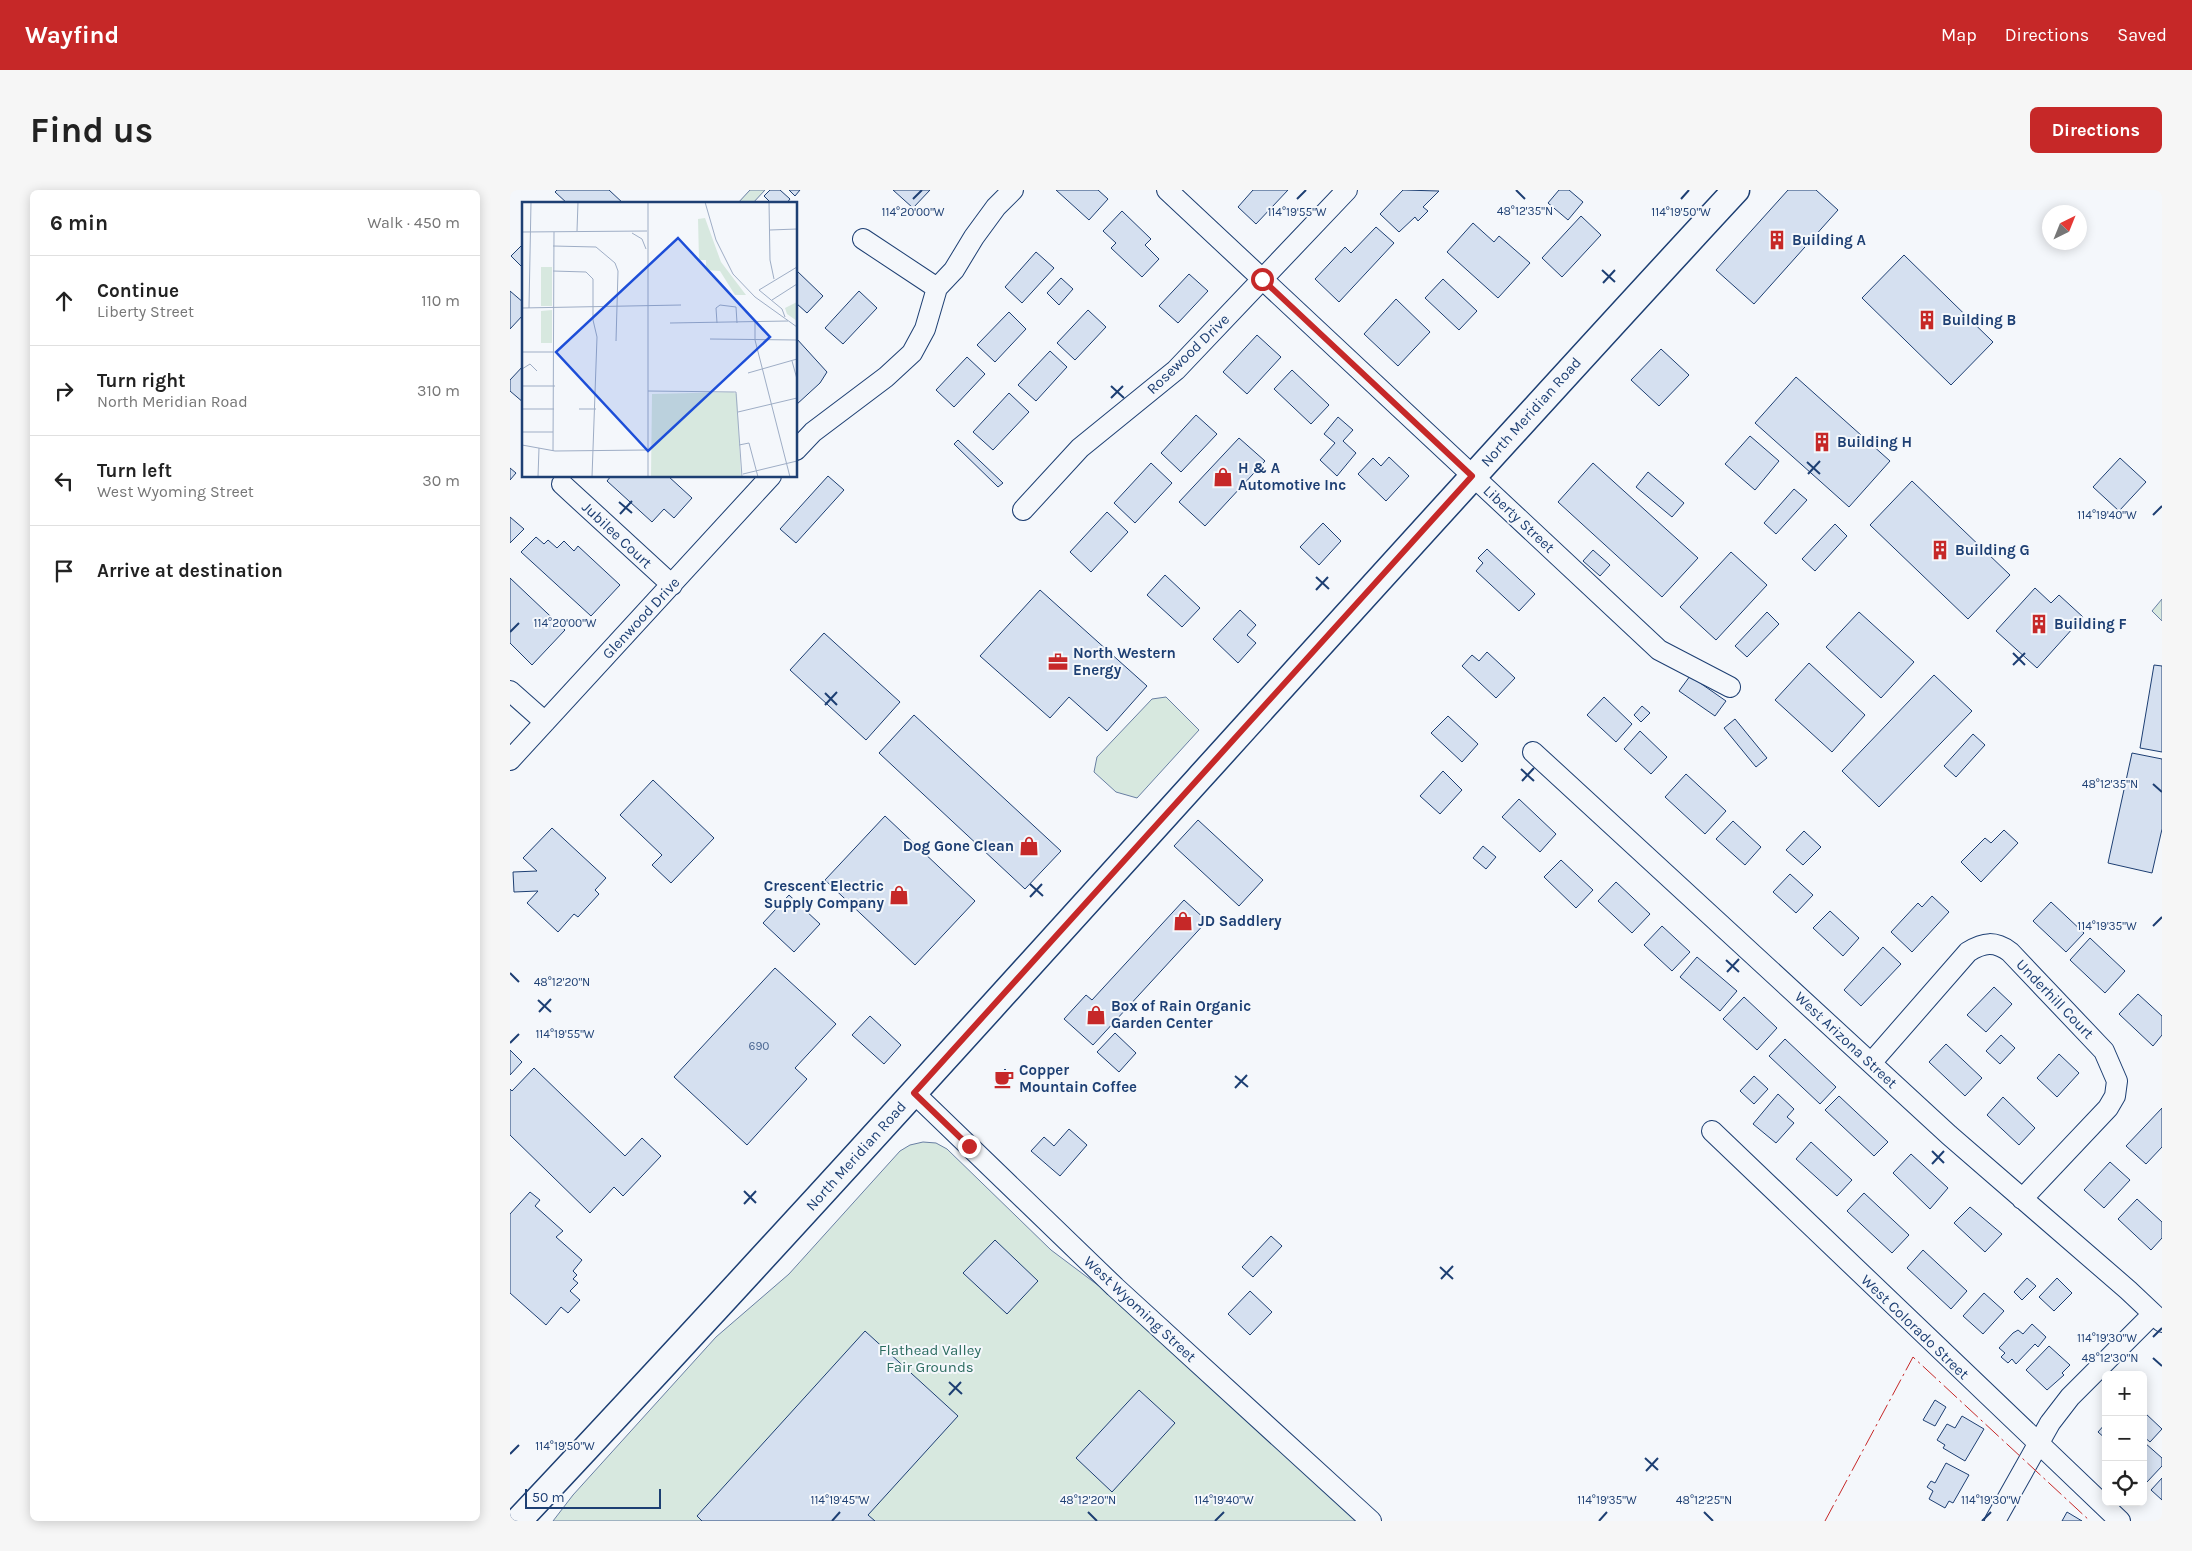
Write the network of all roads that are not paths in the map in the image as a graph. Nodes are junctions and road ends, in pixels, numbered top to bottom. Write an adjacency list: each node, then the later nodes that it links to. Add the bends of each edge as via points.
1 (1012, 190): 7 (street, via 974,237 954,270)
2 (1166, 190): 6 (street, Liberty Street)
3 (1347, 190): 6 (street, Rosewood Drive)
4 (1736, 190): 9 (main road, North Meridian Road)
5 (863, 239): 7 (street)
6 (1262, 279): 9 (street, Liberty Street); 12 (street, Rosewood Drive, via 1176,370 1080,448)
7 (937, 288): 8 (street, via 925,329 912,352 886,377)
8 (798, 447)
9 (1472, 476): 14 (street, Liberty Street, via 1659,650); 20 (main road, North Meridian Road)
10 (769, 478): 13 (street, Glenwood Drive)
11 (562, 484): 13 (street, Jubilee Court)
12 (1022, 510)
13 (672, 584): 16 (street, Glenwood Drive)
14 (1730, 687)
15 (510, 691): 16 (street)
16 (545, 722): 18 (street, Glenwood Drive)
17 (1534, 752): 19 (street, West Arizona Street)
18 (510, 760)
19 (1871, 1063): 22 (street, West Arizona Street); 22 (street, Underhill Court, via 1968,952 1980,944 1992,943 2010,952 2104,1051 2118,1081 2108,1108)
20 (914, 1093): 26 (main road, North Meridian Road, via 694,1334); 27 (street, West Wyoming Street, via 1115,1287)
21 (1712, 1131): 24 (street, West Colorado Street)
22 (2022, 1199): 23 (street, West Arizona Street)
23 (2158, 1318): 24 (street, via 2070,1397)
24 (2038, 1443): 28 (street); 29 (street, West Colorado Street)
25 (510, 1516): 26 (street)
26 (517, 1521)
27 (1371, 1521)
28 (1995, 1521)
29 (2120, 1521)

